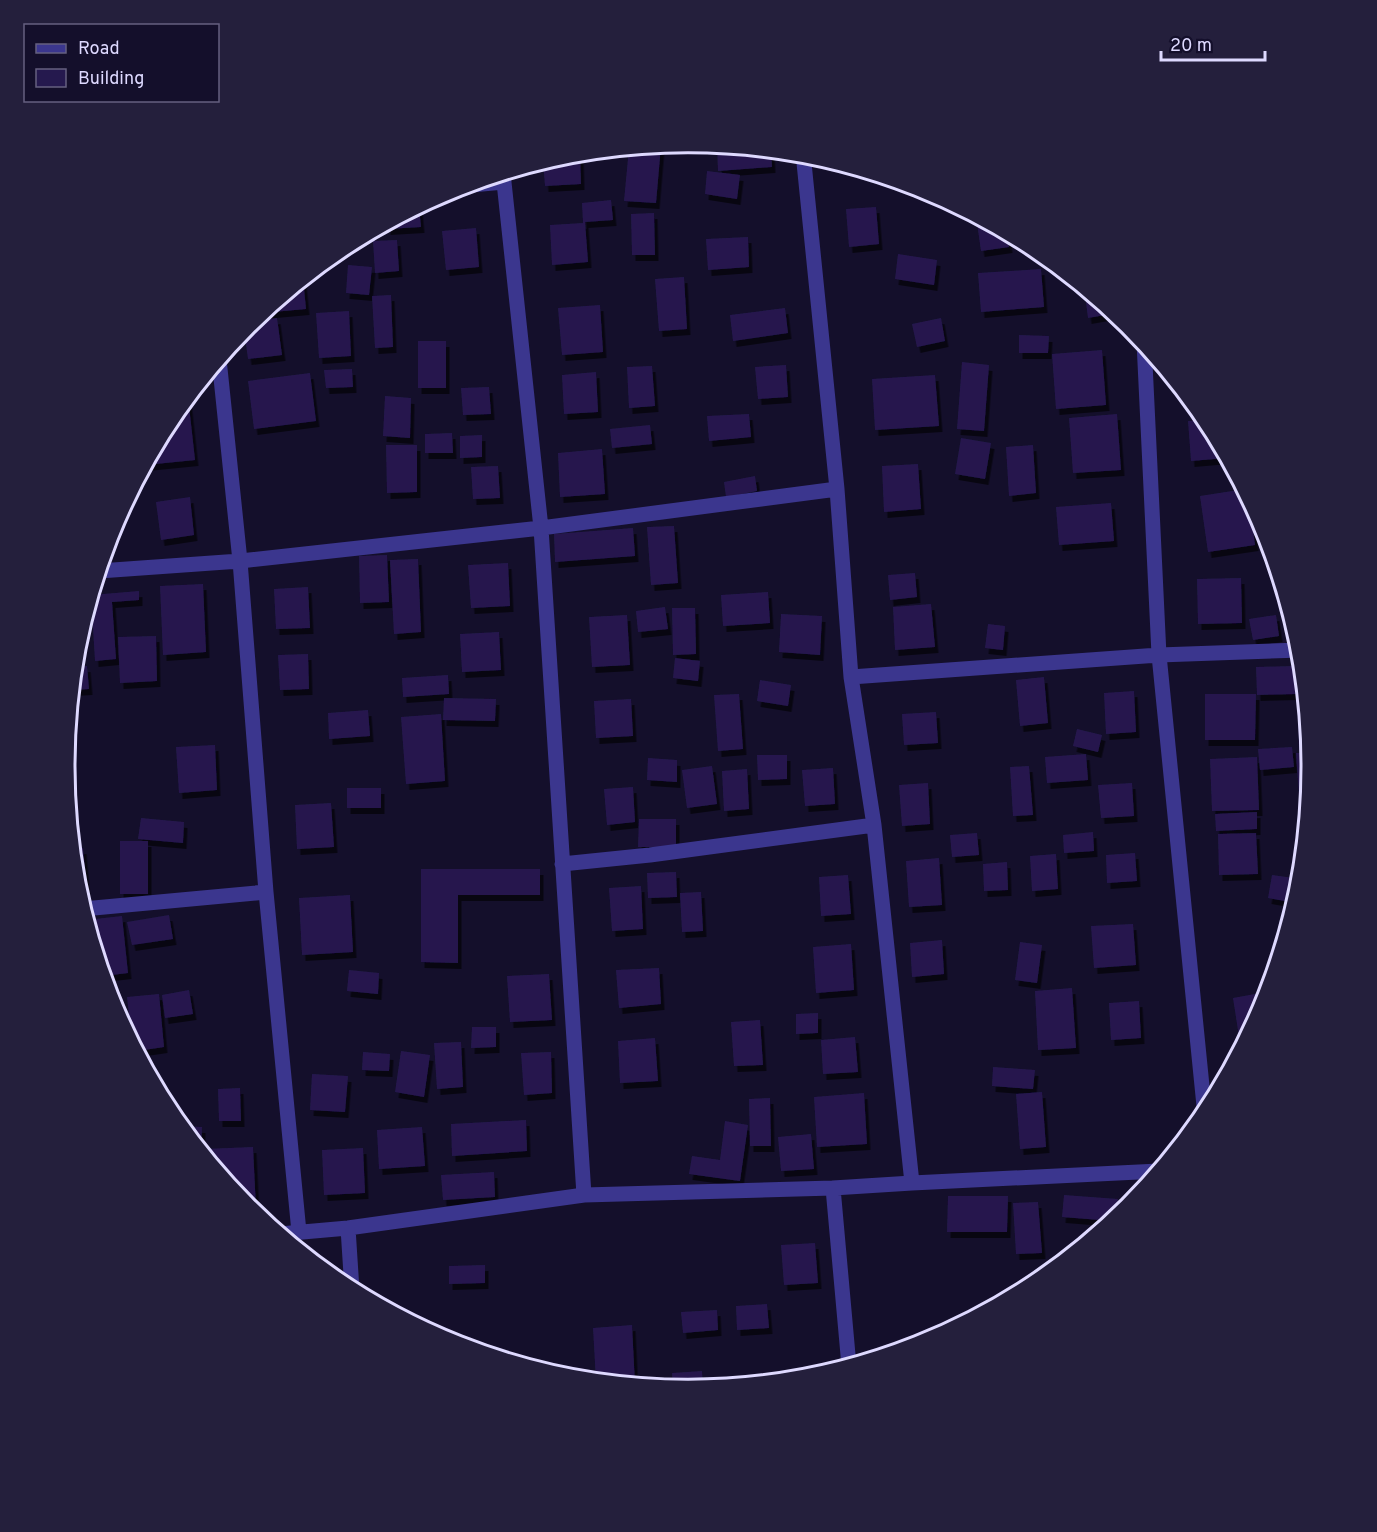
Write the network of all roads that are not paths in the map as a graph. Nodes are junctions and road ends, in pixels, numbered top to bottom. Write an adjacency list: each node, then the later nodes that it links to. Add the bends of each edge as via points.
1 (804, 163): 5 (street)
2 (503, 181): 6 (street)
3 (1145, 355): 10 (street)
4 (220, 370): 7 (street)
5 (837, 489): 6 (street); 11 (street)
6 (541, 528): 7 (street); 13 (street)
7 (240, 561): 8 (street); 14 (street)
8 (108, 570)
9 (1291, 651): 10 (street)
10 (1159, 655): 11 (street); 16 (street)
11 (851, 676): 12 (street)
12 (874, 825): 13 (street); 18 (street)
13 (562, 864): 20 (street)
14 (266, 892): 15 (street); 22 (street)
15 (92, 908)
16 (1203, 1101)
17 (1150, 1171): 18 (street)
18 (912, 1182): 19 (street)
19 (833, 1188): 20 (street); 25 (street)
20 (584, 1195): 21 (street)
21 (348, 1228): 22 (street); 24 (street)
22 (299, 1232): 23 (street)
23 (291, 1233)
24 (351, 1278)
25 (848, 1359)

